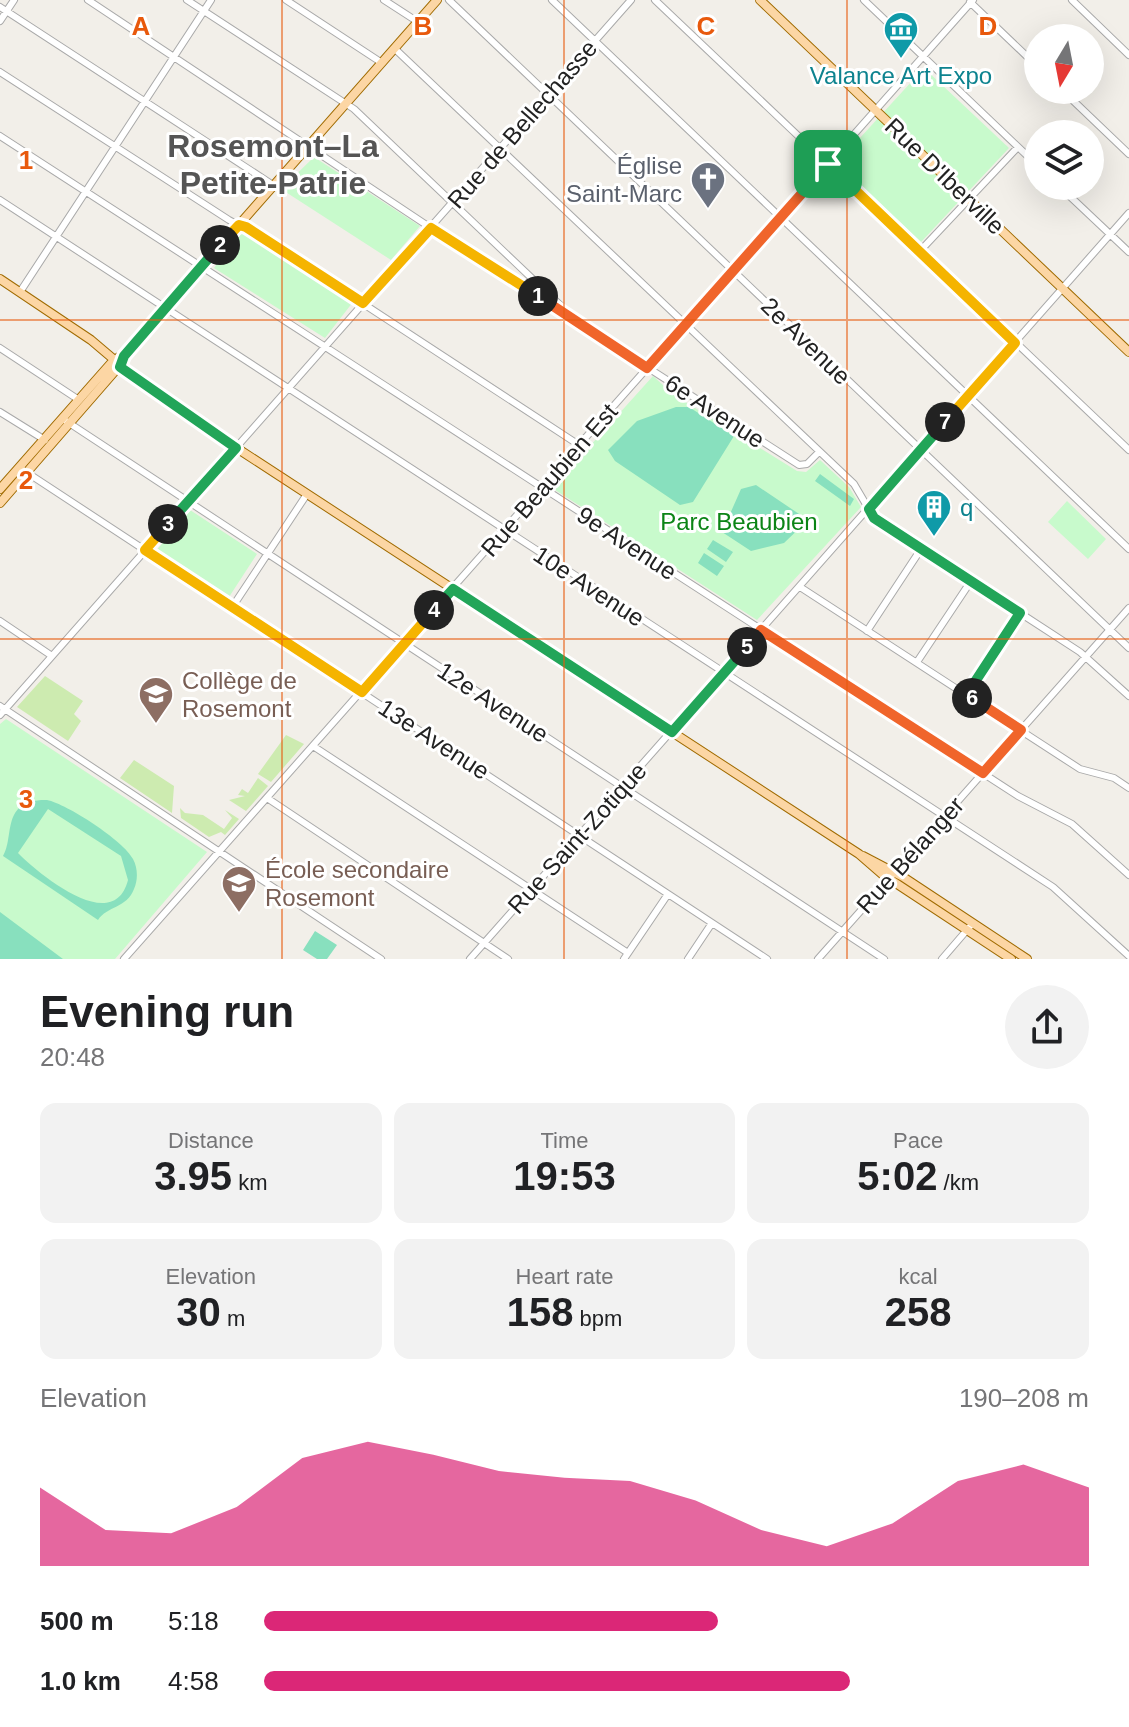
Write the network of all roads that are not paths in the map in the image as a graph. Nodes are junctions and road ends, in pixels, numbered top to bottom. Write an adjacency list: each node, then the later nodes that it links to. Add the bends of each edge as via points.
1 (14, 0): 16 (street)
2 (88, 0): 25 (street, 6e Avenue)
3 (187, 0): 17 (street)
4 (211, 0): 17 (street)
5 (286, 0): 26 (street)
6 (384, 0): 19 (street)
7 (437, 0): 19 (main road)
8 (449, 0): 28 (street, 2e Avenue)
9 (552, 0): 20 (street)
10 (631, 0): 20 (street, Rue de Bellechasse)
11 (655, 0): 40 (street)
12 (760, 0): 32 (main road, Rue D'Iberville)
13 (864, 0): 24 (street)
14 (1072, 0): 23 (street)
15 (970, 1): 22 (street); 24 (street, Rue Beaubien Est)
16 (3, 9): 18 (street); 29 (street)
17 (203, 11): 25 (street); 30 (street)
18 (0, 21)
19 (418, 22): 21 (main road)
20 (595, 41): 28 (street, Rue de Bellechasse); 48 (street)
21 (394, 48): 26 (main road); 37 (street)
22 (1024, 53)
23 (1129, 55)
24 (922, 56): 32 (street, Rue Beaubien Est); 36 (street)
25 (174, 57): 29 (street); 35 (street, 6e Avenue)
26 (382, 63): 30 (main road)
27 (0, 72): 34 (street)
28 (548, 95): 37 (street, Rue de Bellechasse); 56 (street, 2e Avenue)
29 (144, 101): 34 (street); 41 (street)
30 (346, 104): 35 (main road); 46 (street)
31 (1077, 104): 39 (street)
32 (875, 109): 40 (street, Rue Beaubien Est); 43 (main road, Rue D'Iberville)
33 (0, 136): 42 (street, 9e Avenue)
34 (115, 146): 42 (street); 49 (street)
35 (309, 146): 41 (main road); 50 (street, 6e Avenue)
36 (1018, 147): 38 (street); 43 (street)
37 (500, 149): 46 (street, Rue de Bellechasse); 63 (street)
38 (1024, 153)
39 (1129, 154)
40 (828, 164): 48 (street, Rue Beaubien Est); 53 (street)
41 (273, 185): 49 (main road)
42 (85, 192): 52 (street); 55 (street, 9e Avenue)
43 (970, 199): 53 (street); 58 (main road, Rue D'Iberville)
44 (0, 200): 52 (street, 10e Avenue)
45 (1074, 200): 51 (street)
46 (453, 203): 50 (street, Rue de Bellechasse); 62 (street)
47 (1129, 213): 51 (street, Rue Saint-Zotique)
48 (780, 217): 56 (street, Rue Beaubien Est); 71 (street)
49 (239, 225): 55 (main road); 60 (street)
50 (431, 228): 60 (street, Rue de Bellechasse); 62 (street, 6e Avenue)
51 (1110, 235): 54 (street); 58 (street, Rue Saint-Zotique)
52 (56, 236): 59 (street); 61 (street, 10e Avenue)
53 (920, 251): 64 (street)
54 (1129, 252)
55 (202, 267): 61 (main road); 65 (street, 9e Avenue)
56 (733, 271): 63 (street, Rue Beaubien Est); 78 (street, 2e Avenue)
57 (0, 279): 59 (main road)
58 (1063, 289): 64 (street, Rue Saint-Zotique); 67 (main road, Rue D'Iberville)
59 (20, 292): 68 (main road)
60 (363, 303): 65 (street, Rue de Bellechasse); 76 (street)
61 (164, 309): 68 (main road); 70 (street, 10e Avenue)
62 (569, 315): 69 (street, 6e Avenue)
63 (685, 325): 69 (street, Rue Beaubien Est); 80 (street)
64 (1015, 343): 71 (street, Rue Saint-Zotique); 79 (street)
65 (325, 347): 70 (street, Rue de Bellechasse); 83 (street, 9e Avenue)
66 (0, 348): 72 (street)
67 (1129, 352)
68 (117, 364): 72 (main road); 74 (main road); 77 (main road)
69 (647, 368): 76 (street, Rue Beaubien Est); 80 (street, 6e Avenue, via 799,465)
70 (287, 390): 77 (street, Rue de Bellechasse); 88 (street, 10e Avenue)
71 (968, 396): 78 (street, Rue Saint-Zotique); 90 (street)
72 (79, 400): 74 (main road)
73 (0, 412): 75 (street)
74 (66, 421): 75 (main road); 85 (street, 12e Avenue)
75 (48, 442): 81 (main road)
76 (579, 445): 83 (street, Rue Beaubien Est)
77 (236, 448): 84 (main road); 85 (street, Rue de Bellechasse)
78 (920, 450): 87 (street, Rue Saint-Zotique); 100 (street, 2e Avenue)
79 (1129, 450)
80 (819, 452): 87 (street, via 854,484)
81 (24, 470): 82 (main road); 86 (main road); 91 (street, 13e Avenue)
82 (2, 484)
83 (542, 488): 88 (street, Rue Beaubien Est); 101 (street, 9e Avenue)
84 (307, 494): 92 (street); 95 (main road)
85 (188, 502): 91 (street, Rue de Bellechasse); 92 (street, 12e Avenue)
86 (0, 503)
87 (869, 509): 89 (street, via 874,518); 94 (street, Rue Saint-Zotique)
88 (505, 530): 95 (street, Rue Beaubien Est); 108 (street, 10e Avenue)
89 (921, 549): 93 (street); 102 (street)
90 (1129, 549)
91 (145, 550): 96 (street, 13e Avenue); 105 (street, Rue de Bellechasse)
92 (267, 554): 96 (street); 103 (street, 12e Avenue)
93 (971, 581): 98 (street); 107 (street)
94 (800, 587): 101 (street, Rue Saint-Zotique); 102 (street)
95 (453, 589): 103 (street, Rue Beaubien Est); 114 (main road)
96 (233, 606): 109 (street, 13e Avenue)
97 (1129, 608): 100 (street, Rue Bélanger)
98 (1020, 613): 106 (street); 110 (street)
99 (0, 621): 105 (street)
100 (1110, 629): 104 (street, 2e Avenue); 106 (street, Rue Bélanger)
101 (761, 630): 108 (street, Rue Saint-Zotique); 116 (street, 9e Avenue)
102 (867, 631): 107 (street)
103 (404, 643): 109 (street, Rue Beaubien Est); 117 (street, 12e Avenue)
104 (1129, 648)
105 (52, 656): 112 (street, Rue de Bellechasse)
106 (1086, 657): 111 (street); 113 (street, Rue Bélanger)
107 (917, 662): 110 (street)
108 (723, 673): 114 (street, Rue Saint-Zotique); 120 (street, 10e Avenue)
109 (362, 692): 115 (street, Rue Beaubien Est); 121 (street, 13e Avenue)
110 (967, 694): 113 (street)
111 (1129, 696)
112 (2, 710): 122 (street)
113 (1021, 730): 116 (street, Rue Bélanger); 118 (street, via 1080,769)
114 (672, 732): 117 (street, Rue Saint-Zotique); 124 (main road)
115 (313, 746): 119 (street, Rue Beaubien Est); 125 (street)
116 (983, 773): 120 (street, Rue Bélanger); 123 (street, 9e Avenue, via 1072,824)
117 (623, 787): 121 (street, Rue Saint-Zotique); 129 (street, 12e Avenue)
118 (1129, 788)
119 (267, 798): 122 (street, Rue Beaubien Est); 130 (street)
120 (944, 816): 124 (street, Rue Bélanger); 132 (street, 10e Avenue, via 1053,887)
121 (580, 836): 125 (street, Rue Saint-Zotique); 126 (street, 13e Avenue)
122 (220, 851): 133 (street, Rue Beaubien Est); 134 (street)
123 (1129, 875)
124 (892, 876): 128 (main road); 129 (street, Rue Bélanger)
125 (532, 889): 130 (street, Rue Saint-Zotique); 131 (street)
126 (668, 894): 127 (street, 13e Avenue); 131 (street)
127 (712, 923): 137 (street); 138 (street, 13e Avenue)
128 (970, 927): 141 (street); 142 (main road); 143 (main road)
129 (842, 931): 139 (street, Rue Bélanger); 140 (street, 12e Avenue)
130 (484, 943): 135 (street, Rue Saint-Zotique); 136 (street)
131 (626, 956)
132 (1129, 956)
133 (125, 959)
134 (381, 959)
135 (470, 959)
136 (508, 959)
137 (688, 959)
138 (767, 959)
139 (818, 959)
140 (884, 959)
141 (942, 959)
142 (1011, 959)
143 (1027, 959)

